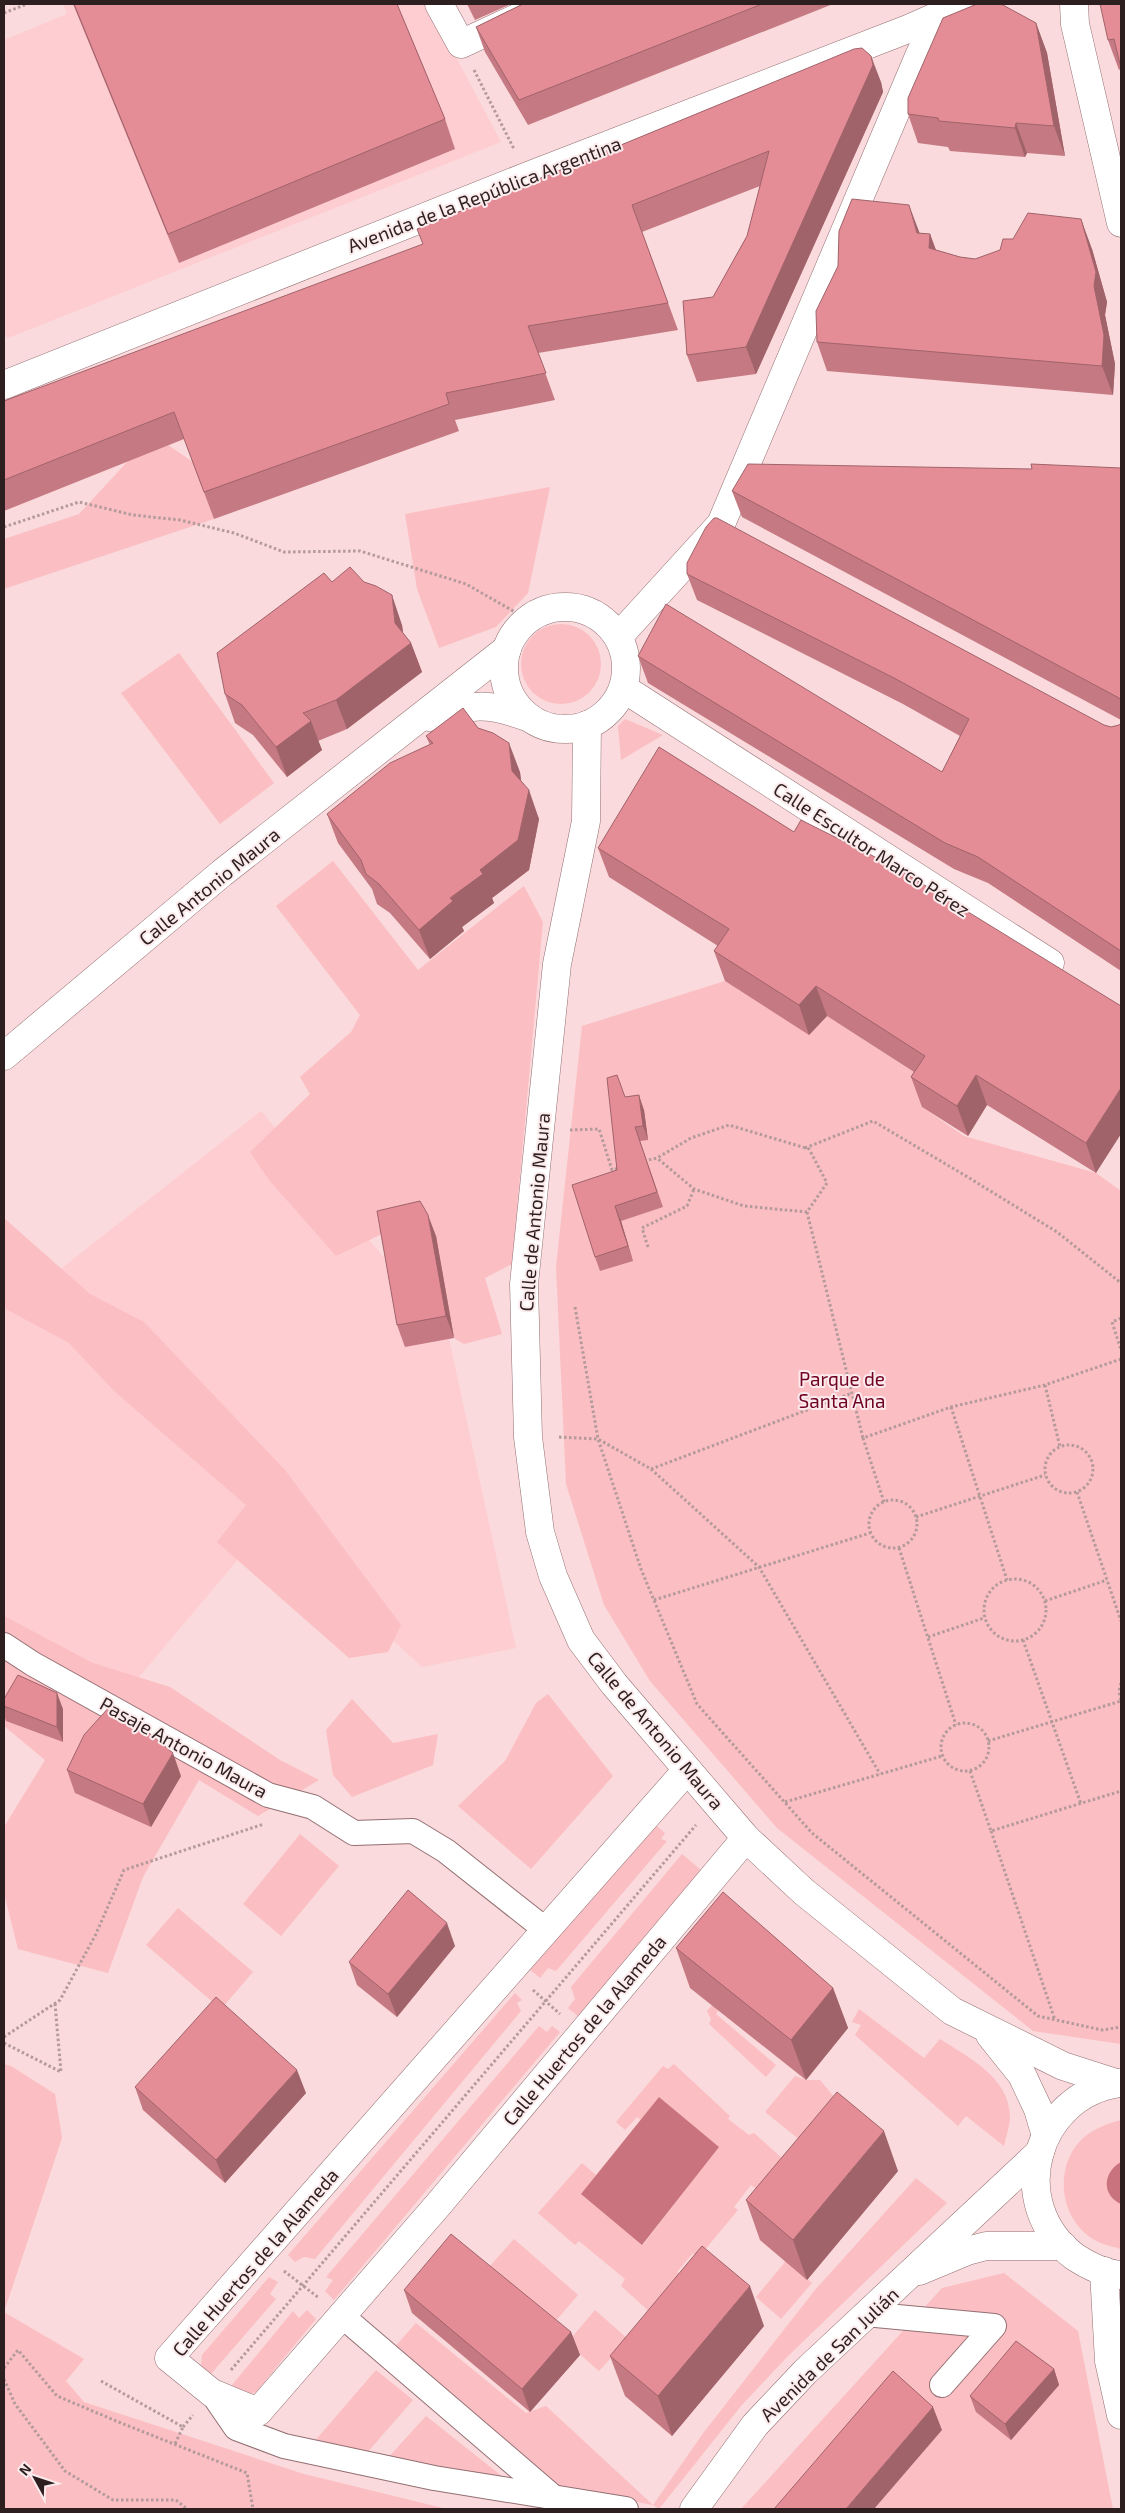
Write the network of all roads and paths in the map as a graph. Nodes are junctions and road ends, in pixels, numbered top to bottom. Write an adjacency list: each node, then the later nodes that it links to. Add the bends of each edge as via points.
1 (28, 4): 6 (path)
2 (439, 4): 8 (street)
3 (547, 4): 8 (street)
4 (965, 4): 7 (street, Avenida de la República Argentina)
5 (1074, 4): 10 (street, via 1075,24)
6 (4, 13)
7 (939, 16): 9 (street, Avenida de la República Argentina); 12 (street)
8 (461, 44): 9 (path)
9 (528, 176): 11 (street, Avenida de la República Argentina)
10 (1121, 223)
11 (4, 385)
12 (721, 524): 14 (street); 16 (street)
13 (4, 527): 15 (path, via 79,502 133,515 180,520 225,531 284,552 360,551 466,584)
14 (747, 538)
15 (529, 620): 16 (street, via 552,609 577,608 600,618); 17 (street, via 520,628)
16 (618, 637): 18 (street, via 626,670)
17 (508, 649): 19 (street, via 506,682 515,702); 20 (street, Calle Antonio Maura)
18 (623, 688): 21 (street, via 609,710); 22 (street, Calle Escultor Marco Pérez)
19 (531, 718): 20 (street, Calle Antonio Maura, via 506,710 468,706); 21 (street, via 552,728)
20 (418, 720): 23 (street, Calle Antonio Maura, via 222,873)
21 (587, 725): 24 (street, Calle de Antonio Maura, via 586,821 557,964)
22 (1071, 977)
23 (4, 1056)
24 (539, 1131): 28 (path, via 599,1129 612,1170); 40 (street, Calle de Antonio Maura, via 524,1284)
25 (805, 1148): 26 (path, via 729,1125 691,1138); 30 (path, via 809,1149 827,1183); 32 (path, via 873,1121 1057,1232)
26 (657, 1158): 27 (path); 29 (path)
27 (639, 1162)
28 (621, 1167)
29 (694, 1189): 30 (path, via 744,1206); 31 (path, via 687,1206 642,1228)
30 (806, 1212): 38 (path)
31 (648, 1247)
32 (1121, 1283)
33 (575, 1308): 42 (path)
34 (1121, 1318): 35 (path, via 1112,1322)
35 (1121, 1350)
36 (1121, 1360): 37 (path)
37 (1045, 1385): 39 (path); 43 (path)
38 (852, 1393): 41 (path); 44 (path)
39 (951, 1407): 41 (path); 47 (path)
40 (528, 1437): 42 (path); 68 (street, Calle de Antonio Maura, via 540,1532 553,1576 581,1640)
41 (863, 1438): 48 (path)
42 (598, 1439): 44 (path); 55 (path)
43 (1060, 1447): 45 (path, via 1047,1460); 46 (path, via 1078,1446 1091,1457 1094,1465 1088,1485)
44 (650, 1469): 52 (path)
45 (1045, 1475): 46 (path, via 1059,1492); 47 (path)
46 (1076, 1492): 54 (path)
47 (981, 1496): 49 (path); 53 (path)
48 (884, 1502): 49 (path, via 902,1502); 50 (path, via 870,1515)
49 (916, 1517): 51 (path, via 917,1531 908,1544)
50 (870, 1533): 51 (path, via 883,1547); 52 (path)
51 (899, 1548): 59 (path)
52 (759, 1567): 55 (path); 70 (path)
53 (1007, 1580): 56 (path, via 1030,1582); 57 (path, via 988,1594)
54 (1107, 1580): 56 (path); 58 (path)
55 (654, 1600): 73 (path, via 697,1704)
56 (1045, 1601): 60 (path, via 1042,1625)
57 (984, 1618): 59 (path); 60 (path, via 998,1637 1010,1642)
58 (1121, 1621)
59 (928, 1637): 65 (path)
60 (1023, 1640): 64 (path)
61 (4, 1645): 78 (street, Pasaje Antonio Maura, via 41,1669 268,1794 314,1807 354,1833 413,1831 446,1851)
62 (1121, 1683): 63 (path)
63 (1121, 1701): 64 (path)
64 (1053, 1722): 66 (path); 74 (path)
65 (956, 1725): 66 (path, via 973,1724 981,1728); 67 (path, via 942,1738)
66 (988, 1741): 69 (path, via 989,1754 984,1763)
67 (942, 1756): 69 (path, via 954,1770); 70 (path)
68 (687, 1770): 72 (street, Calle de Antonio Maura); 78 (street, Calle Huertos de la Alameda)
69 (970, 1771): 76 (path)
70 (880, 1774): 73 (path)
71 (1121, 1791): 74 (path)
72 (716, 1801): 77 (street, Calle de Antonio Maura); 80 (path)
73 (785, 1802): 82 (path, via 812,1833 1023,2004 1038,2016)
74 (1081, 1804): 76 (path)
75 (266, 1823): 81 (path, via 124,1870 95,1936)
76 (991, 1832): 82 (path)
77 (746, 1838): 84 (street, Calle de Antonio Maura, via 804,1892 914,1983 952,2011); 85 (street, Calle Huertos de la Alameda)
78 (546, 1930): 79 (street, Calle Huertos de la Alameda)
79 (511, 1969): 80 (path); 91 (street, Calle Huertos de la Alameda)
80 (545, 2002): 85 (path); 94 (path)
81 (55, 2004): 86 (path); 87 (path, via 61,2072)
82 (1055, 2020): 83 (path, via 1102,2030)
83 (1121, 2027)
84 (984, 2028): 88 (street, Calle de Antonio Maura, via 1063,2066); 89 (street, Calle de Antonio Maura, via 1022,2075 1038,2109)
85 (582, 2032): 96 (street, Calle Huertos de la Alameda, via 438,2205)
86 (4, 2037)
87 (4, 2043)
88 (1118, 2083): 89 (street, via 1082,2096 1059,2115)
89 (1043, 2144): 90 (street, via 1036,2172 1039,2204 1044,2219); 92 (street, Avenida de San Julián)
90 (1063, 2246): 92 (street, Avenida de San Julián, via 986,2246); 93 (street, via 1082,2261)
91 (261, 2253): 94 (path); 101 (street, Calle Huertos de la Alameda, via 169,2358)
92 (912, 2273): 95 (street, Avenida de San Julián)
93 (1112, 2273): 102 (street, via 1109,2361)
94 (303, 2285): 96 (path); 101 (path)
95 (865, 2314): 100 (street, via 994,2326); 109 (street, Avenida de San Julián, via 755,2425)
96 (341, 2315): 101 (street, Calle Huertos de la Alameda, via 258,2412); 105 (street)
97 (4, 2368): 104 (path, via 18,2350 57,2396)
98 (4, 2379): 106 (path, via 15,2404 65,2471 112,2500 176,2500)
99 (101, 2381): 103 (path)
100 (942, 2384)
101 (212, 2393): 103 (path); 105 (street, via 236,2428 284,2446 434,2478)
102 (1121, 2415)
103 (183, 2427): 104 (path)
104 (175, 2444): 107 (path, via 247,2473)
105 (551, 2495): 108 (street)
106 (186, 2509)
107 (253, 2509)
108 (627, 2509)
109 (694, 2509)

